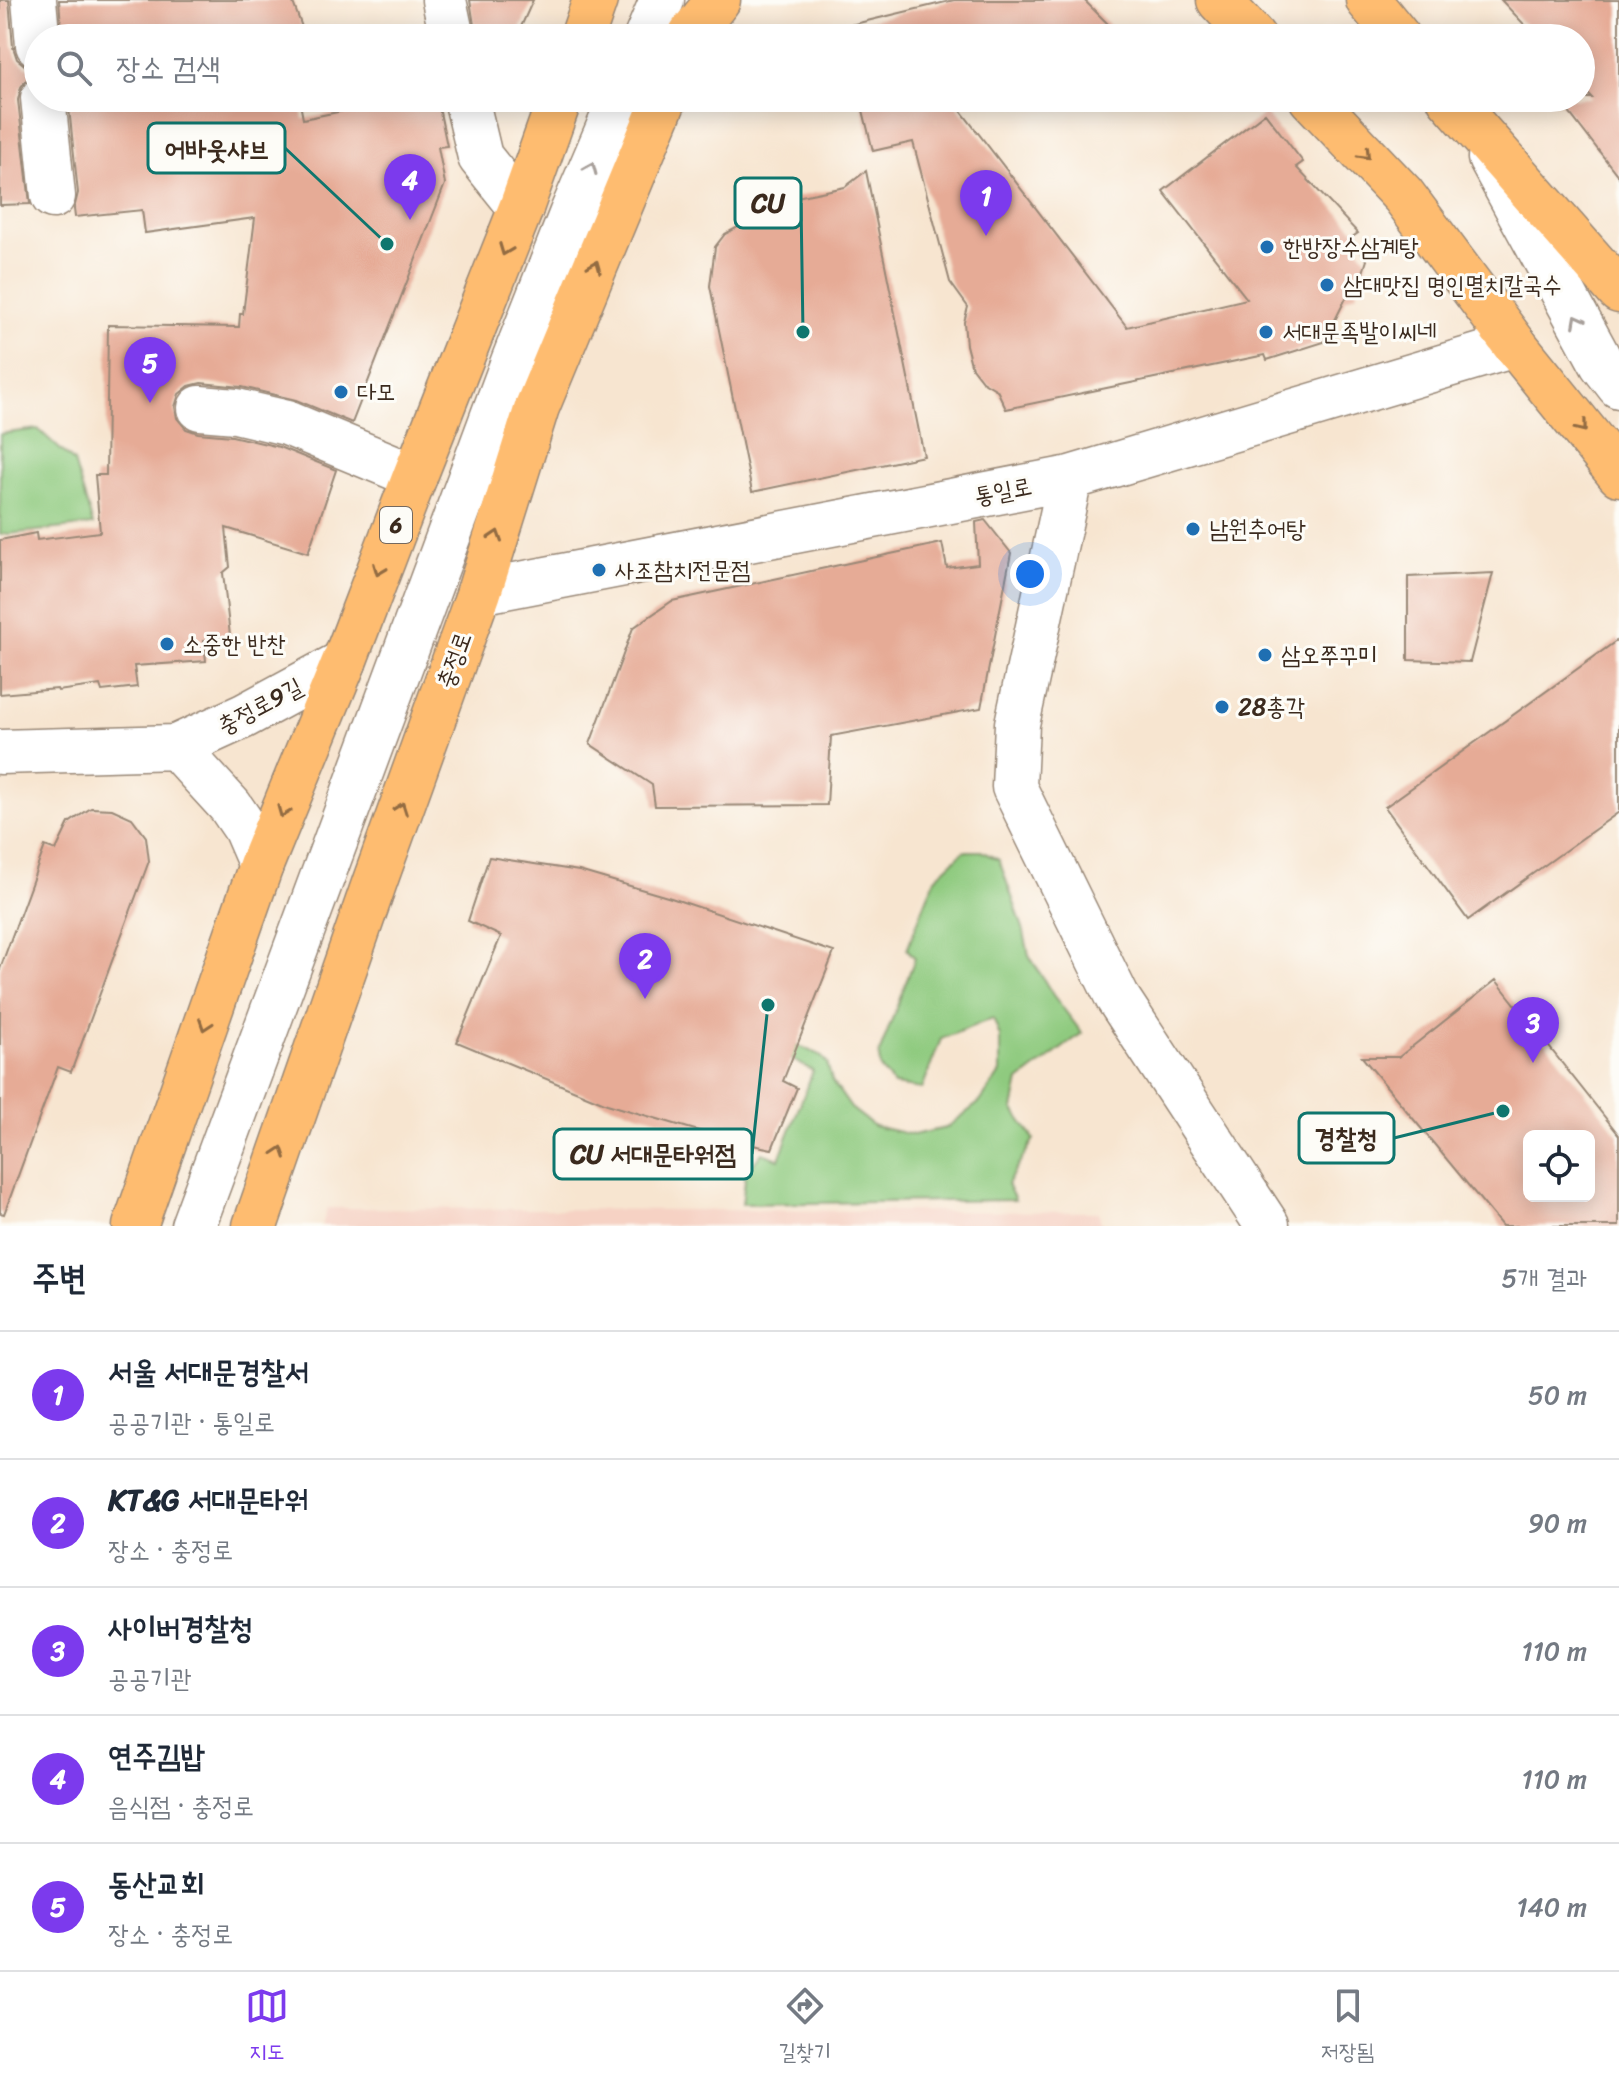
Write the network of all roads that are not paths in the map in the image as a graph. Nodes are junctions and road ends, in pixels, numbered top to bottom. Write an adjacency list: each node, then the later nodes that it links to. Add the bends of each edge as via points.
1 (34, 0): 8 (street)
2 (444, 0): 9 (street)
3 (595, 0): 10 (main road)
4 (662, 0): 11 (street)
5 (718, 0): 12 (main road)
6 (1219, 0): 13 (main road)
7 (1368, 0): 14 (main road)
8 (36, 24)
9 (449, 24)
10 (587, 24)
11 (652, 24)
12 (695, 24)
13 (1241, 24)
14 (1388, 24)
15 (44, 112): 22 (street)
16 (469, 112): 23 (street, via 480,157)
17 (555, 112): 23 (main road, 6)
18 (615, 112): 24 (street, one-way to 18)
19 (659, 112): 29 (main road, 충정로, one-way to 19)
20 (1324, 112): 27 (main road, one-way to 27, via 1403,195)
21 (1462, 113): 25 (main road); 28 (street, one-way to 21)
22 (53, 196)
23 (521, 208): 26 (main road, 6, one-way to 26)
24 (571, 215): 29 (street); 34 (street)
25 (1619, 291)
26 (480, 312): 32 (main road, 6); 34 (street)
27 (1515, 345): 31 (main road, one-way to 31); 33 (street, 통일로)
28 (1619, 386)
29 (537, 407): 35 (main road, 충정로, one-way to 29)
30 (200, 408): 32 (street, via 287,423)
31 (1619, 474)
32 (415, 476): 36 (main road, 6, one-way to 36)
33 (1070, 478): 35 (street, 통일로); 40 (street, via 1017,724 1014,787 1117,997)
34 (458, 511): 42 (street)
35 (479, 592): 43 (main road, 충정로, one-way to 35)
36 (344, 662): 37 (street, 충정로9길); 39 (main road, 6, one-way to 39)
37 (176, 747): 38 (street, 충정로9길); 39 (street, via 230,806)
38 (0, 752)
39 (261, 865): 41 (main road, 6, one-way to 41)
40 (1267, 1225)
41 (135, 1226)
42 (193, 1226)
43 (255, 1226)

